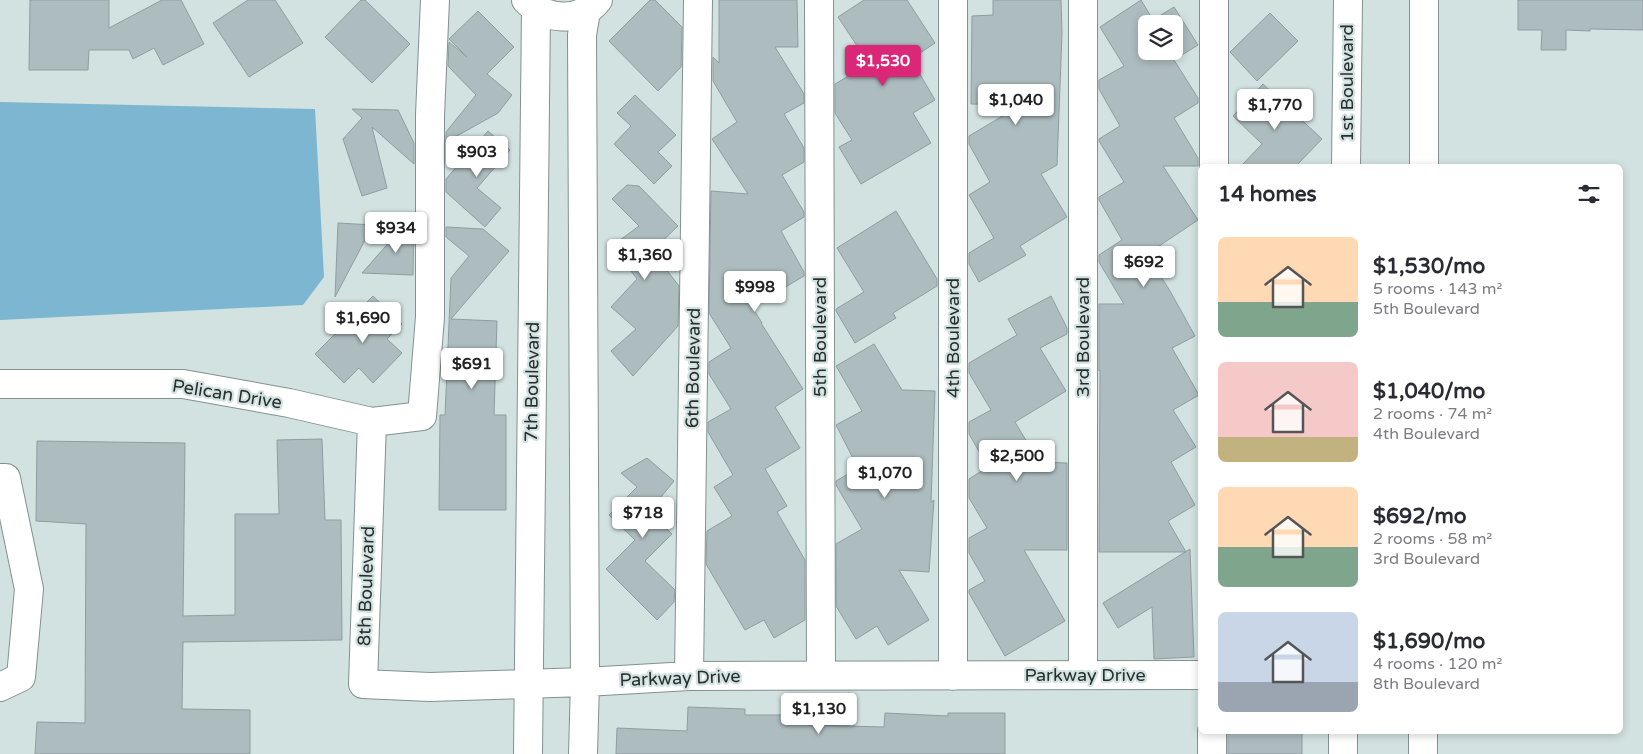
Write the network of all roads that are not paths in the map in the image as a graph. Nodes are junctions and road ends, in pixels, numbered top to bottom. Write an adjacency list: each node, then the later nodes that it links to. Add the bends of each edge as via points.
1 (435, 0): 15 (street, Pelican Drive, via 430,115 430,317 422,416)
2 (698, 0): 20 (street, 6th Boulevard)
3 (819, 0): 17 (street, 5th Boulevard)
4 (953, 0): 21 (street, 4th Boulevard)
5 (1083, 0): 18 (street, 3rd Boulevard)
6 (1214, 0): 11 (street)
7 (1348, 0): 12 (street, 1st Boulevard)
8 (1424, 0): 13 (street)
9 (531, 5): 10 (street, via 560,18 574,16); 23 (street, 7th Boulevard)
10 (592, 5): 22 (street, via 582,35)
11 (1214, 164)
12 (1346, 164)
13 (1424, 164)
14 (0, 384): 15 (street, Pelican Drive, via 183,384)
15 (372, 422): 25 (street, 8th Boulevard, via 363,684)
16 (0, 478): 24 (street, via 6,478 29,589 21,677)
17 (821, 675): 20 (street, Parkway Drive); 21 (street, Parkway Drive)
18 (1083, 675): 19 (street, Parkway Drive); 21 (street, Parkway Drive)
19 (1198, 675)
20 (689, 676): 22 (street, Parkway Drive)
21 (953, 676)
22 (585, 682): 23 (street, Parkway Drive); 30 (street)
23 (529, 684): 25 (street, Parkway Drive); 29 (street, 7th Boulevard)
24 (0, 687)
25 (430, 687)
26 (1212, 734): 31 (street)
27 (1343, 734): 32 (street)
28 (1422, 734): 33 (street)
29 (528, 754)
30 (582, 754)
31 (1212, 754)
32 (1343, 754)
33 (1422, 754)

